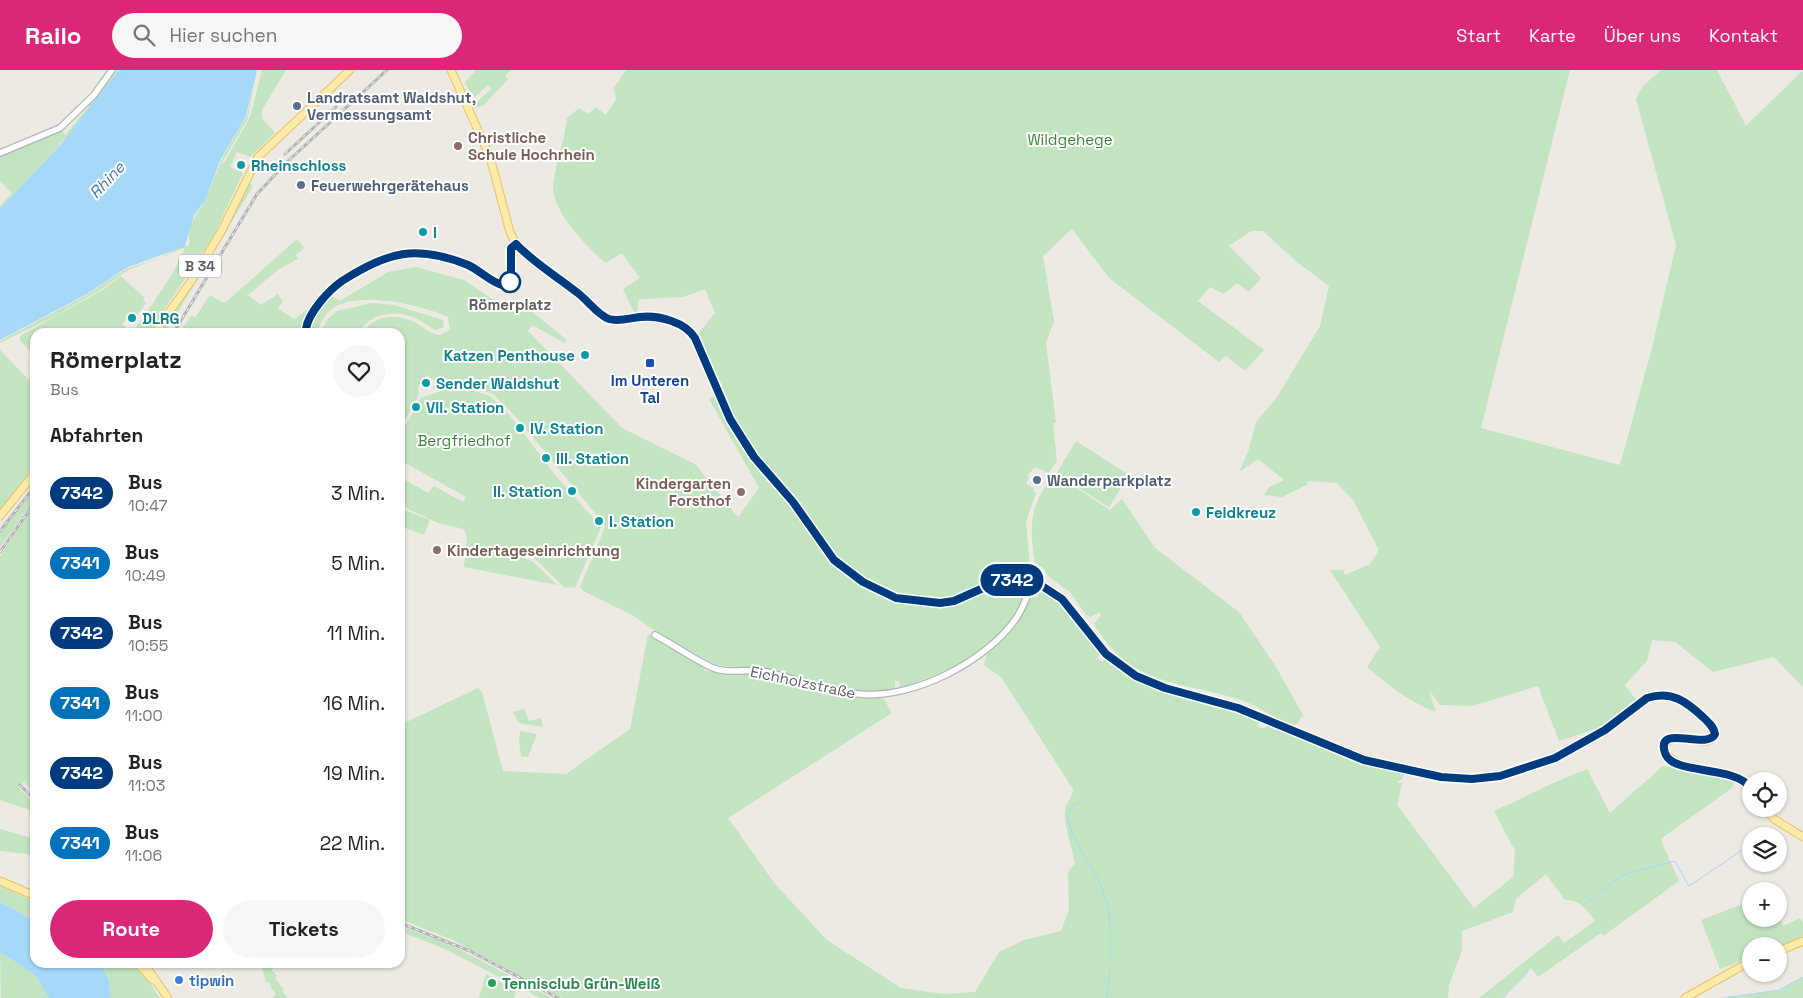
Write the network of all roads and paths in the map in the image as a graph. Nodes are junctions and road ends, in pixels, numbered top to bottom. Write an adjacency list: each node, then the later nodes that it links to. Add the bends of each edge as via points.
1 (112, 70): 4 (street, via 94,95 71,117 53,130)
2 (350, 70): 5 (main road, B 34, via 266,149 253,166 208,254)
3 (451, 70): 8 (main road, via 490,157 516,244 540,267 605,317 616,320 649,317 689,329 744,442 793,502 834,560 846,571 888,594 927,603 954,601 1006,581)
4 (0, 154)
5 (158, 328)
6 (30, 479): 7 (main road)
7 (0, 516)
8 (1032, 582): 9 (street, Eichholzstraße, via 1017,617 982,651 926,684 884,695 822,688 766,672 712,668); 10 (main road, via 1057,594 1106,654 1136,676 1165,688 1238,708 1342,752 1388,766 1441,777 1472,779 1500,776 1555,758 1605,730 1647,698 1662,695 1676,697 1693,708 1715,734 1712,740 1706,741 1676,736 1669,739 1664,746 1670,759 1693,769)
9 (655, 635)
10 (1742, 780)
11 (1772, 817): 12 (main road)
12 (1803, 837)
13 (0, 881): 14 (main road)
14 (30, 894)
15 (1803, 941): 16 (main road)
16 (1787, 948)
17 (1742, 966): 22 (main road)
18 (142, 968): 20 (main road)
19 (148, 968): 20 (main road)
20 (161, 986): 21 (main road)
21 (168, 998)
22 (1685, 998)

